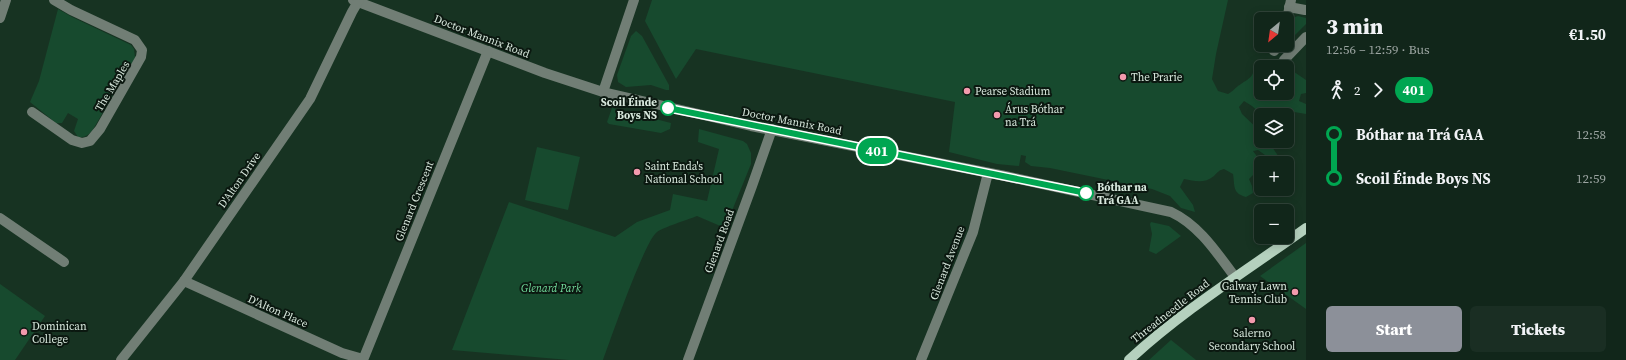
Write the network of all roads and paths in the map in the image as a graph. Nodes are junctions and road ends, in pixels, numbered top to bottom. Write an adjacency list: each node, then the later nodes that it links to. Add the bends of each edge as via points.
1 (6, 0): 7 (street)
2 (54, 0): 12 (street, The Maples, via 135,40 142,50 142,57 100,129 90,141 82,143 72,140)
3 (634, 0): 11 (street)
4 (357, 1): 9 (street, Doctor Mannix Road); 19 (street, D'Alton Drive, via 310,99)
5 (1290, 4): 6 (street)
6 (1305, 10)
7 (0, 18)
8 (1306, 37): 10 (street)
9 (488, 51): 11 (street, Doctor Mannix Road); 21 (street, Glenard Crescent)
10 (1284, 60)
11 (603, 92): 13 (street, Doctor Mannix Road)
12 (32, 112)
13 (772, 129): 14 (street, Doctor Mannix Road); 22 (street, Glenard Road)
14 (988, 173): 18 (street, Doctor Mannix Road, via 1171,212 1190,223 1213,247); 23 (street, Glenard Avenue, via 973,232)
15 (0, 218): 17 (street)
16 (1306, 228): 18 (main road, Threadneedle Road)
17 (64, 262)
18 (1235, 277): 24 (main road, Threadneedle Road, via 1152,338)
19 (184, 281): 20 (street, D'Alton Drive); 21 (street, D'Alton Place, via 342,354)
20 (121, 360)
21 (363, 360)
22 (688, 360)
23 (921, 360)
24 (1129, 360)

